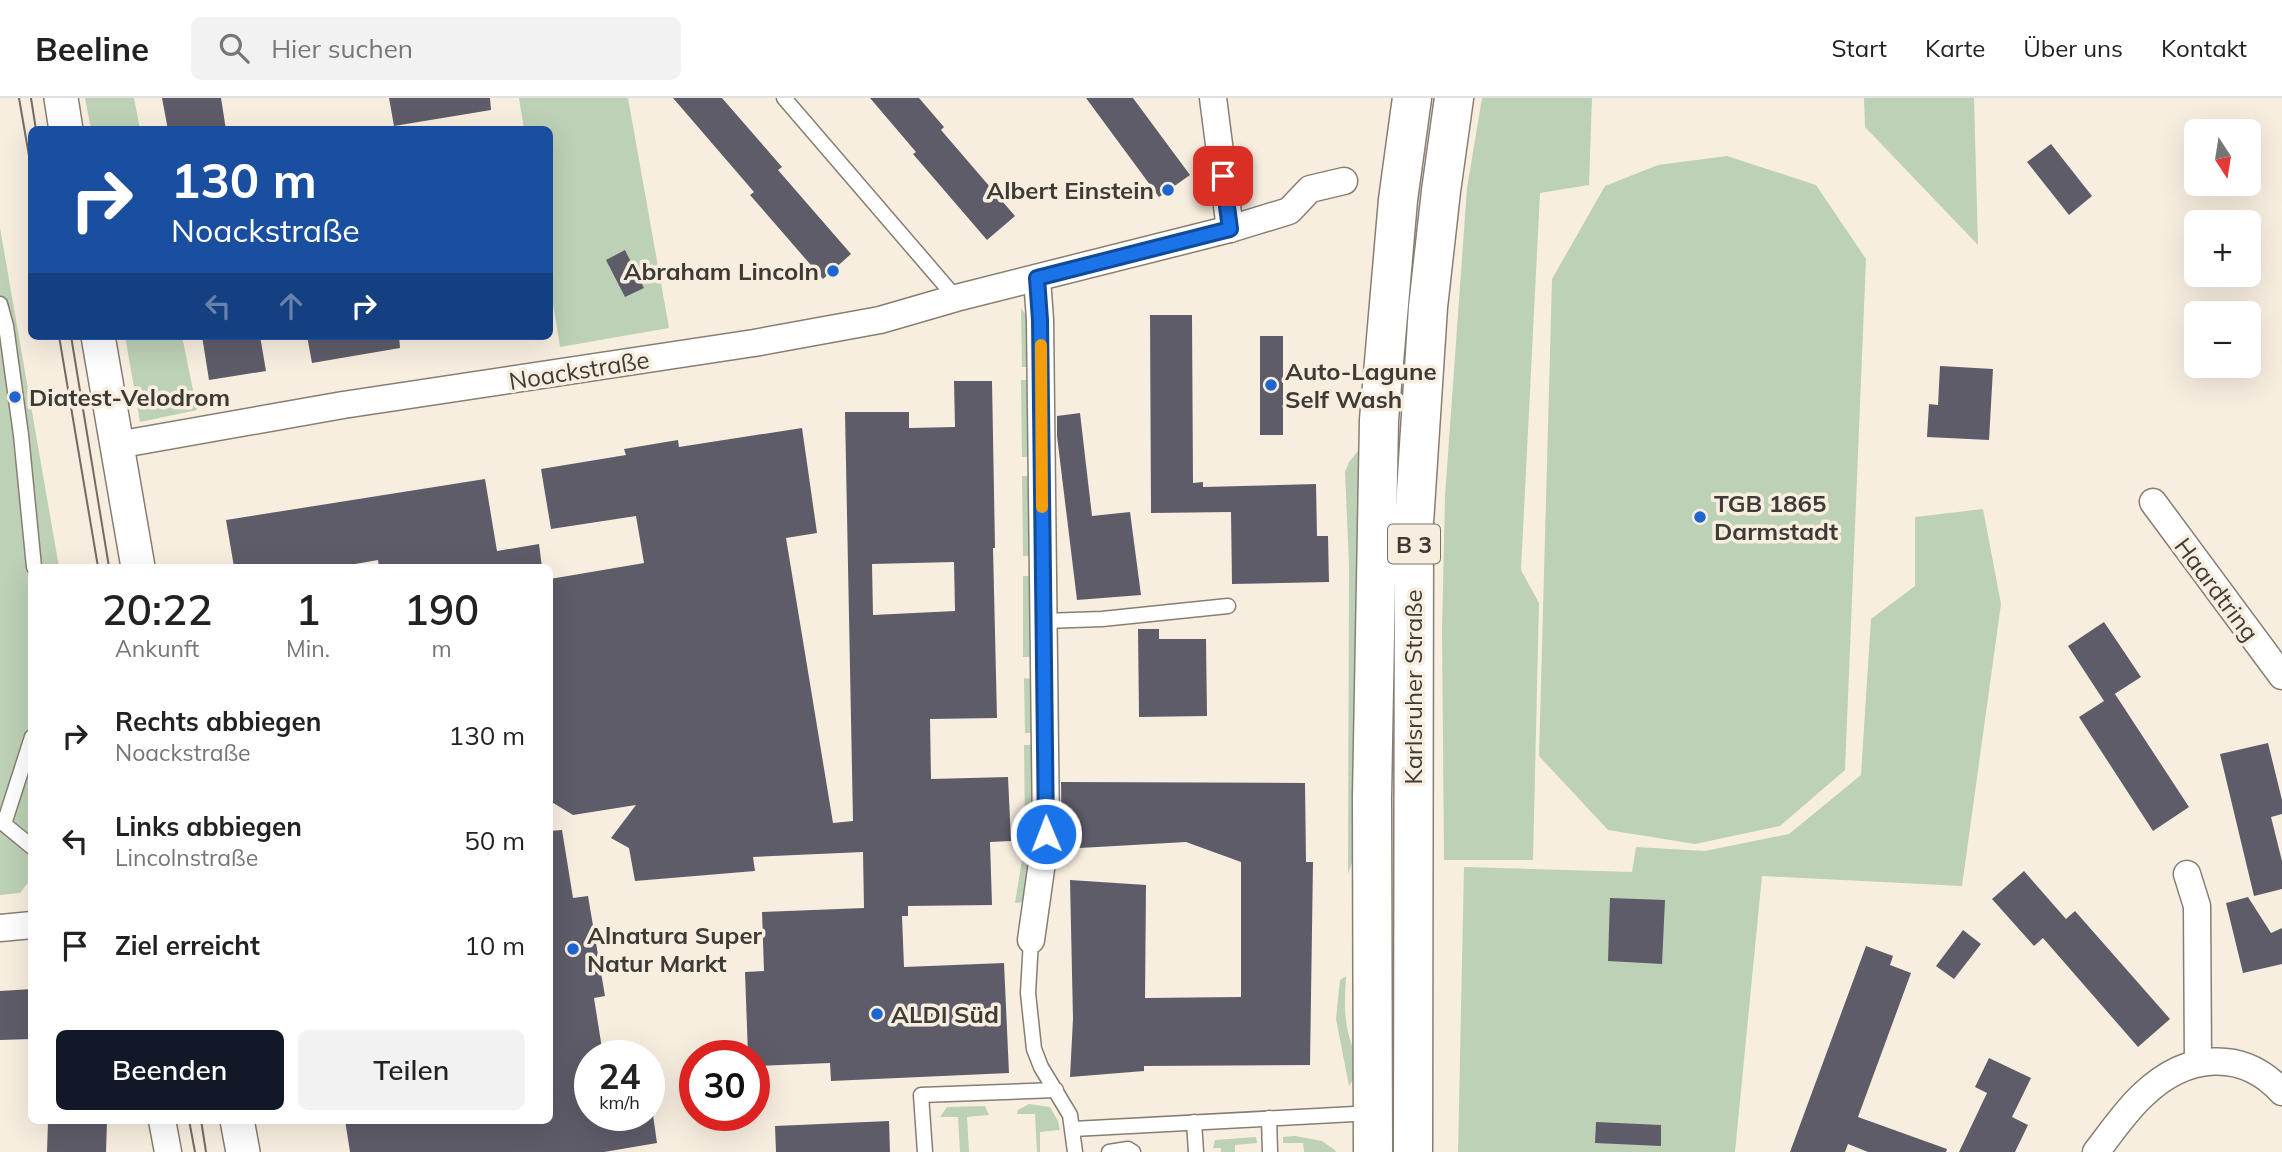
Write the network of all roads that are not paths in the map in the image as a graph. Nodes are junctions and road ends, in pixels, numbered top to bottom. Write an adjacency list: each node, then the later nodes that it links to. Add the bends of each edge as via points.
1 (61, 98): 6 (street)
2 (784, 98): 10 (lane)
3 (1213, 98): 8 (street)
4 (1412, 98): 29 (main road, Karlsruher Straße / B 3, via 1398,200 1379,420 1372,797)
5 (1454, 98): 44 (main road, Karlsruher Straße / B 3, via 1428,307 1414,523)
6 (65, 126)
7 (1344, 181): 8 (street, Noackstraße, via 1310,189 1289,211)
8 (1230, 229): 9 (street, Noackstraße)
9 (1037, 278): 10 (street, Noackstraße); 18 (street)
10 (956, 298): 13 (street, Noackstraße, via 880,320 754,343 362,402)
11 (0, 304): 15 (lane, via 21,435)
12 (99, 340): 13 (street)
13 (117, 445): 16 (street)
14 (2153, 502): 19 (street, Haardtring)
15 (34, 564)
16 (137, 564)
17 (1228, 606): 18 (lane)
18 (1044, 621): 25 (street, via 1046,834)
19 (2282, 676)
20 (28, 749): 21 (lane, via 4,824)
21 (28, 844)
22 (2187, 874): 26 (street, via 2197,906)
23 (28, 925): 24 (street)
24 (0, 928)
25 (1031, 940): 27 (lane, via 1031,1029 1041,1068)
26 (2198, 1063): 28 (street, via 2221,1060 2244,1065); 45 (street, via 2177,1070 2143,1095)
27 (1056, 1090): 34 (lane); 37 (lane, via 921,1095)
28 (2282, 1092)
29 (1373, 1113): 30 (lane); 43 (main road, Karlsruher Straße / B 3)
30 (1269, 1118): 31 (lane); 42 (lane)
31 (1194, 1122): 34 (lane); 41 (lane)
32 (163, 1124): 35 (street)
33 (238, 1124): 36 (street)
34 (1073, 1129): 38 (lane)
35 (168, 1152)
36 (243, 1152)
37 (925, 1152)
38 (1075, 1152)
39 (1110, 1152): 40 (lane)
40 (1133, 1152)
41 (1196, 1152)
42 (1270, 1152)
43 (1373, 1152)
44 (1413, 1152)
45 (2096, 1152)

